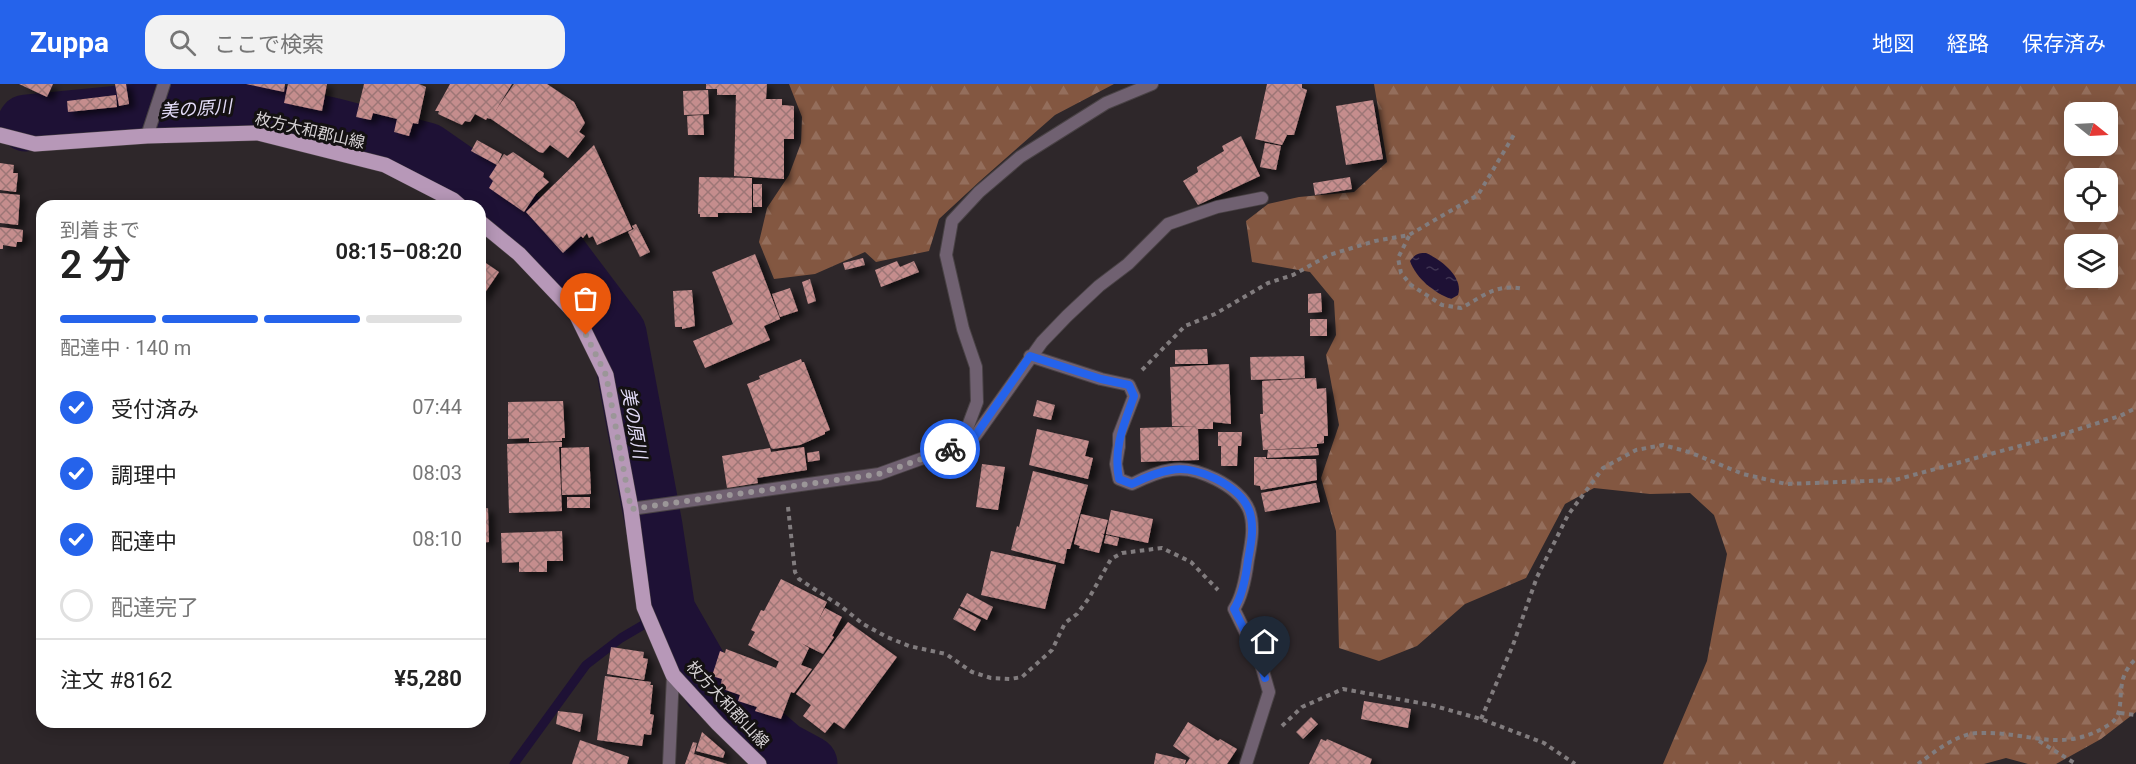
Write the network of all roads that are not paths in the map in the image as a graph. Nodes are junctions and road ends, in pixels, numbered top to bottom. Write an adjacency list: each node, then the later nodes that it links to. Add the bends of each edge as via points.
1 (164, 84): 4 (street)
2 (1152, 84): 9 (street, via 1106,102 1020,157 952,221 946,255 976,367 977,402 968,426)
3 (0, 135): 4 (main road, 枚方大和郡山線, via 35,144)
4 (147, 136): 6 (main road, 枚方大和郡山線, via 258,133 385,165)
5 (1262, 198): 8 (street, via 1217,207 1168,224 1067,316)
6 (453, 200)
7 (486, 227): 10 (main road, 枚方大和郡山線, via 519,254 576,314 606,375)
8 (1030, 356): 9 (street, via 971,442); 14 (street, via 1129,385 1134,396 1119,435 1119,479 1132,484 1173,469 1191,470 1234,489 1248,509 1252,534 1247,569 1234,609 1261,664 1269,692)
9 (951, 448): 10 (street, via 879,474)
10 (631, 509): 11 (main road, 枚方大和郡山線, via 644,607)
11 (673, 675): 12 (street); 13 (main road, 枚方大和郡山線)
12 (669, 764)
13 (759, 764)
14 (1246, 764)

